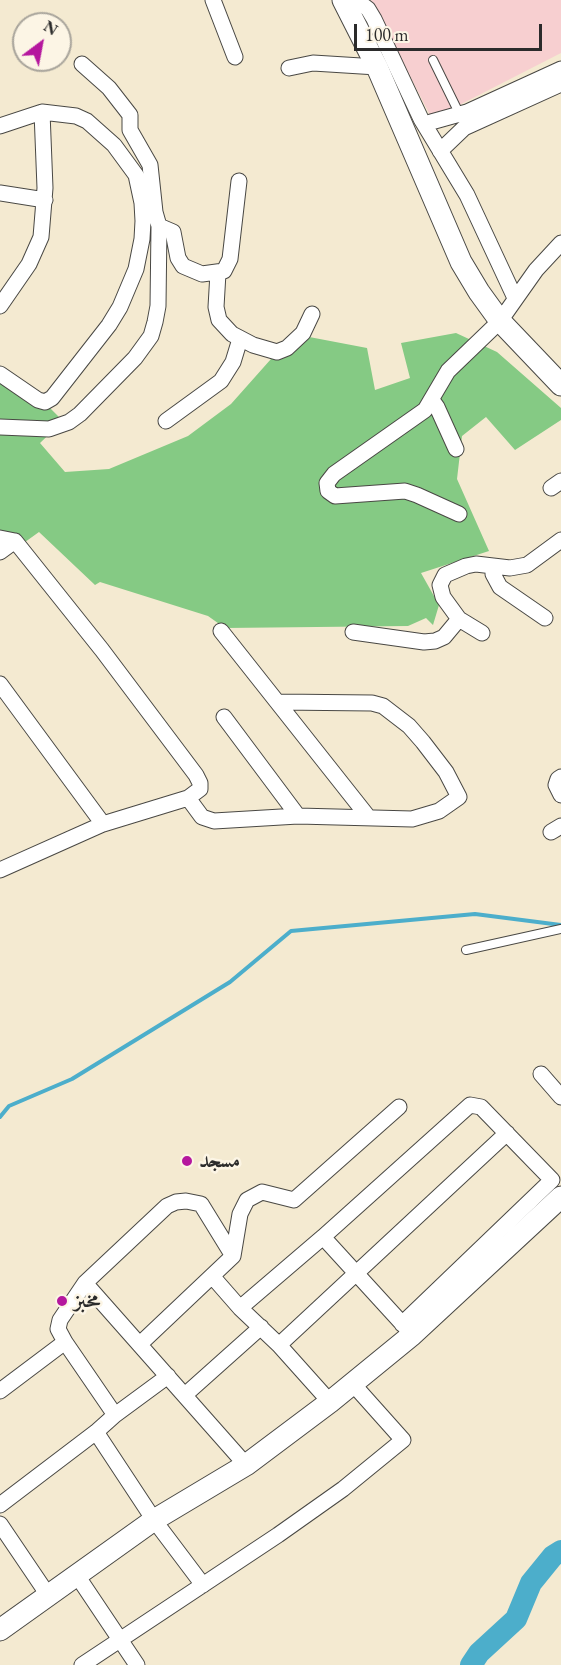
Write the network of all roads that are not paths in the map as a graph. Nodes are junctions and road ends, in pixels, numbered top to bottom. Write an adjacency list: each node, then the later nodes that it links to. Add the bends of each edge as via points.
1 (213, 0): 3 (street)
2 (344, 1): 6 (street); 12 (street, via 360,3 374,18)
3 (235, 57)
4 (433, 60): 11 (lane)
5 (82, 64): 18 (street, via 109,88 130,115 130,130 150,165)
6 (377, 67): 7 (street, via 313,63); 24 (street, via 461,262)
7 (289, 68)
8 (561, 69): 11 (street)
9 (561, 84): 14 (street, via 464,128)
10 (42, 112): 13 (street); 17 (street); 26 (street, via 87,121 128,162 138,179 142,202 140,255 120,307 52,398 38,400)
11 (460, 115): 12 (street)
12 (424, 124): 14 (street)
13 (0, 126)
14 (440, 151): 21 (street, via 467,195)
15 (239, 181): 20 (street, via 230,260)
16 (0, 193): 17 (street)
17 (45, 200): 22 (street, via 36,250)
18 (159, 226): 20 (street, via 173,232 183,266 202,274); 30 (street, via 156,322 144,346 69,422 49,429)
19 (561, 243): 21 (street)
20 (218, 273): 25 (street, via 217,314 223,326)
21 (515, 298): 24 (street)
22 (0, 306)
23 (312, 314): 25 (street, via 296,341 277,352)
24 (500, 321): 27 (street); 28 (street, via 448,371)
25 (240, 339): 29 (street, via 220,381)
26 (0, 374)
27 (561, 385)
28 (432, 400): 31 (street); 32 (street, via 421,414 334,474 327,487 339,497 411,493)
29 (166, 421)
30 (0, 427)
31 (456, 449)
32 (459, 514)
33 (8, 539): 35 (street); 47 (street, via 102,650 196,775 200,789)
34 (561, 540): 36 (street, via 526,565)
35 (0, 552)
36 (494, 566): 37 (street, via 493,574 500,587); 38 (street, via 466,566 442,579 441,593)
37 (545, 618)
38 (459, 619): 40 (street, via 444,637 430,642); 41 (street)
39 (221, 631): 43 (street)
40 (353, 632)
41 (482, 633)
42 (0, 684): 50 (street)
43 (279, 702): 49 (street); 49 (street, via 383,706 423,742 459,794 449,806 426,816)
44 (224, 717): 48 (street)
45 (561, 777): 46 (street, via 556,785)
46 (561, 795)
47 (188, 798): 48 (street, via 199,814 210,820); 50 (street)
48 (298, 816): 49 (street)
49 (369, 818)
50 (103, 824): 51 (street)
51 (0, 870)
52 (561, 929): 53 (lane)
53 (466, 950)
54 (541, 1074): 55 (street)
55 (561, 1097)
56 (399, 1107): 60 (street, via 294,1200 262,1192 247,1200 240,1214)
57 (507, 1133): 59 (street, via 481,1107 470,1105); 61 (street); 66 (street, via 552,1180)
58 (561, 1197): 66 (street)
59 (323, 1237): 61 (street); 64 (street)
60 (233, 1256): 62 (street); 63 (street, via 201,1204 176,1202)
61 (357, 1273): 66 (street); 69 (street)
62 (212, 1276): 64 (street); 68 (street)
63 (85, 1283): 67 (street, via 58,1323); 68 (street)
64 (240, 1308): 65 (street)
65 (261, 1327): 69 (street); 73 (street)
66 (407, 1330): 71 (street)
67 (65, 1342): 72 (street); 75 (street)
68 (140, 1344): 70 (street)
69 (279, 1346): 74 (street)
70 (168, 1376): 73 (street); 75 (street)
71 (353, 1384): 74 (street); 82 (street, via 403,1440 343,1489)
72 (0, 1391)
73 (186, 1394): 77 (street)
74 (330, 1402): 77 (street)
75 (115, 1415): 76 (street)
76 (96, 1432): 78 (street); 79 (street)
77 (246, 1465): 79 (street)
78 (2, 1498)
79 (154, 1520): 81 (street); 82 (street)
80 (0, 1524): 83 (street)
81 (76, 1574): 83 (street); 85 (street)
82 (203, 1585): 85 (street)
83 (48, 1595): 84 (street)
84 (0, 1630)
85 (120, 1640): 86 (street); 87 (street)
86 (82, 1665)
87 (137, 1665)

